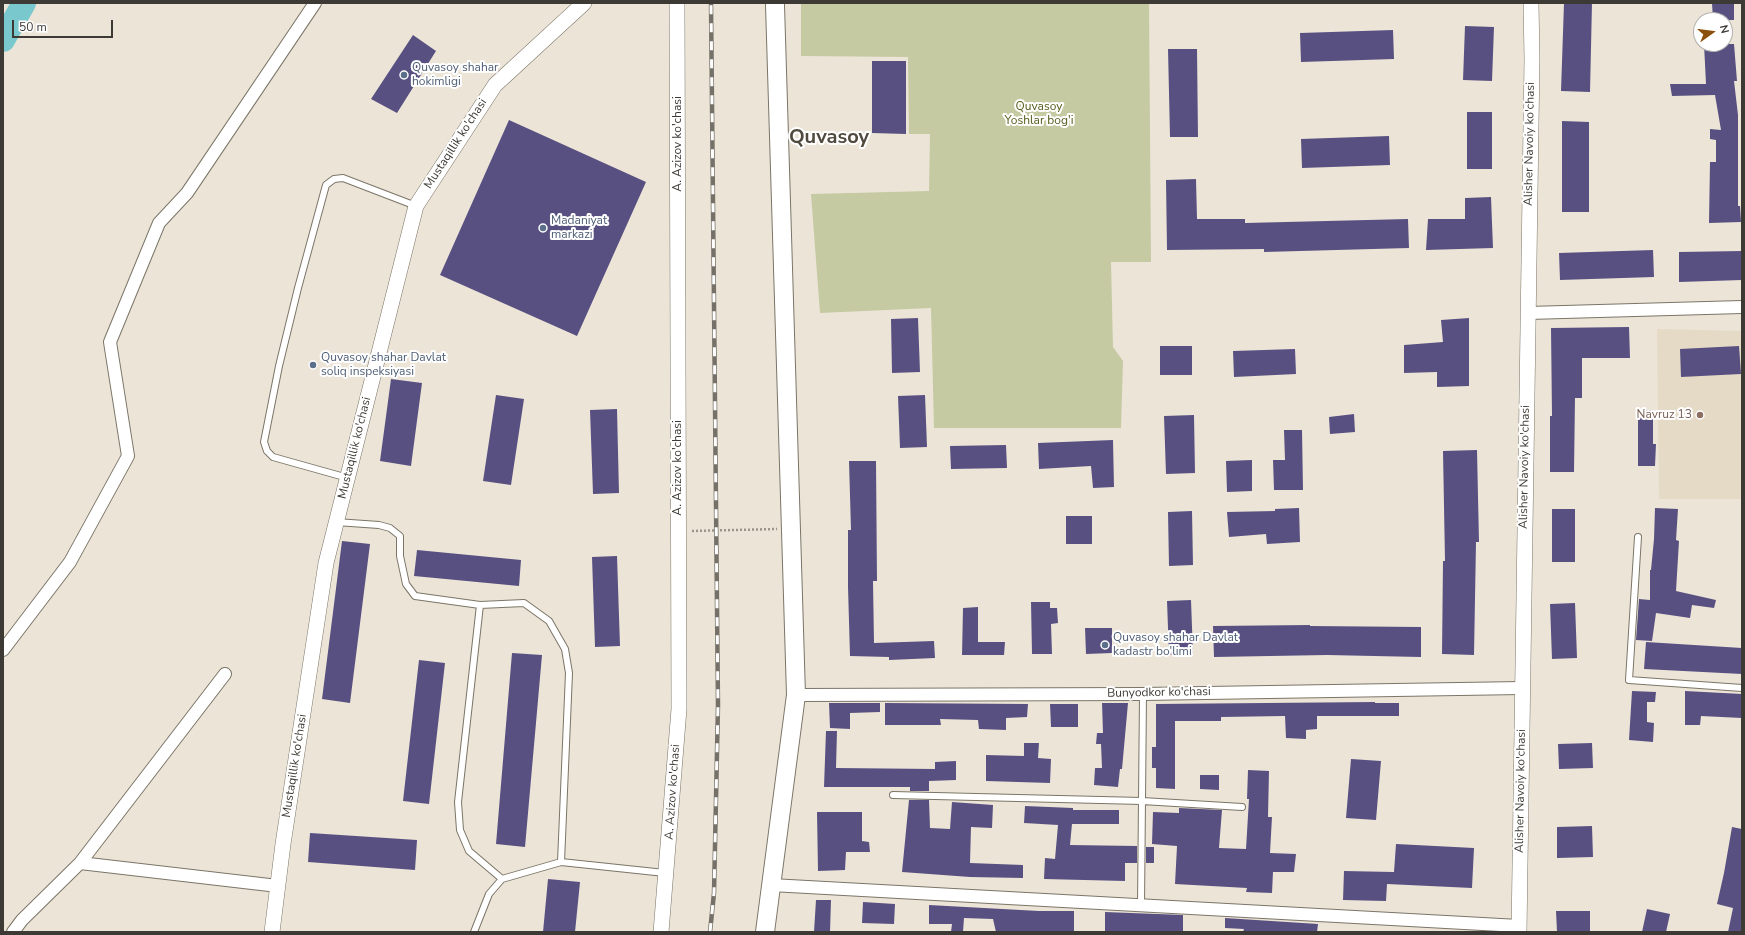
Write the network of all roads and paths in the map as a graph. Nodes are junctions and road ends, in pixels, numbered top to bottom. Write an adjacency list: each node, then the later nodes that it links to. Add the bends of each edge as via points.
1 (315, 3): 15 (street, via 187,193 159,223 110,342 128,456 70,562)
2 (584, 3): 6 (street, Mustaqillik ko'chasi, via 495,85)
3 (677, 3): 12 (street, A. Azizov ko'chasi)
4 (1530, 3): 8 (street, Alisher Navoiy ko'chasi, via 1532,59)
5 (775, 4): 11 (main road)
6 (416, 206): 9 (street, Mustaqillik ko'chasi); 9 (lane, via 343,178 334,179 326,185 298,288 264,442 267,451 273,457)
7 (1742, 307): 8 (street)
8 (1528, 313): 17 (street, Alisher Navoiy ko'chasi)
9 (348, 478): 10 (street, Mustaqillik ko'chasi)
10 (336, 522): 14 (lane, via 379,525 390,528 400,536 400,556 406,584 415,596); 29 (street, Mustaqillik ko'chasi, via 326,563)
11 (792, 529): 12 (path); 20 (main road)
12 (678, 531): 26 (street, A. Azizov ko'chasi, via 679,709)
13 (1638, 537): 18 (lane, via 1629,680)
14 (480, 605): 24 (lane, via 524,603 549,621 565,649 569,673); 27 (lane, via 458,802 460,830 469,850)
15 (3, 650)
16 (224, 674): 25 (street)
17 (1522, 688): 19 (street, Bunyodkor ko'chasi); 31 (street, Alisher Navoiy ko'chasi)
18 (1742, 688)
19 (1143, 694): 20 (street, Bunyodkor ko'chasi); 22 (lane)
20 (796, 695): 28 (main road)
21 (893, 795): 22 (lane)
22 (1142, 801): 23 (lane); 30 (lane)
23 (1242, 807)
24 (561, 862): 26 (lane); 27 (lane)
25 (80, 863): 29 (street); 32 (street)
26 (667, 873): 35 (street, A. Azizov ko'chasi)
27 (502, 879): 34 (lane, via 489,894)
28 (771, 885): 30 (street); 36 (main road)
29 (278, 886): 33 (street, Mustaqillik ko'chasi)
30 (1141, 905): 31 (street)
31 (1519, 929)
32 (13, 932)
33 (272, 932)
34 (474, 932)
35 (661, 932)
36 (765, 932)

